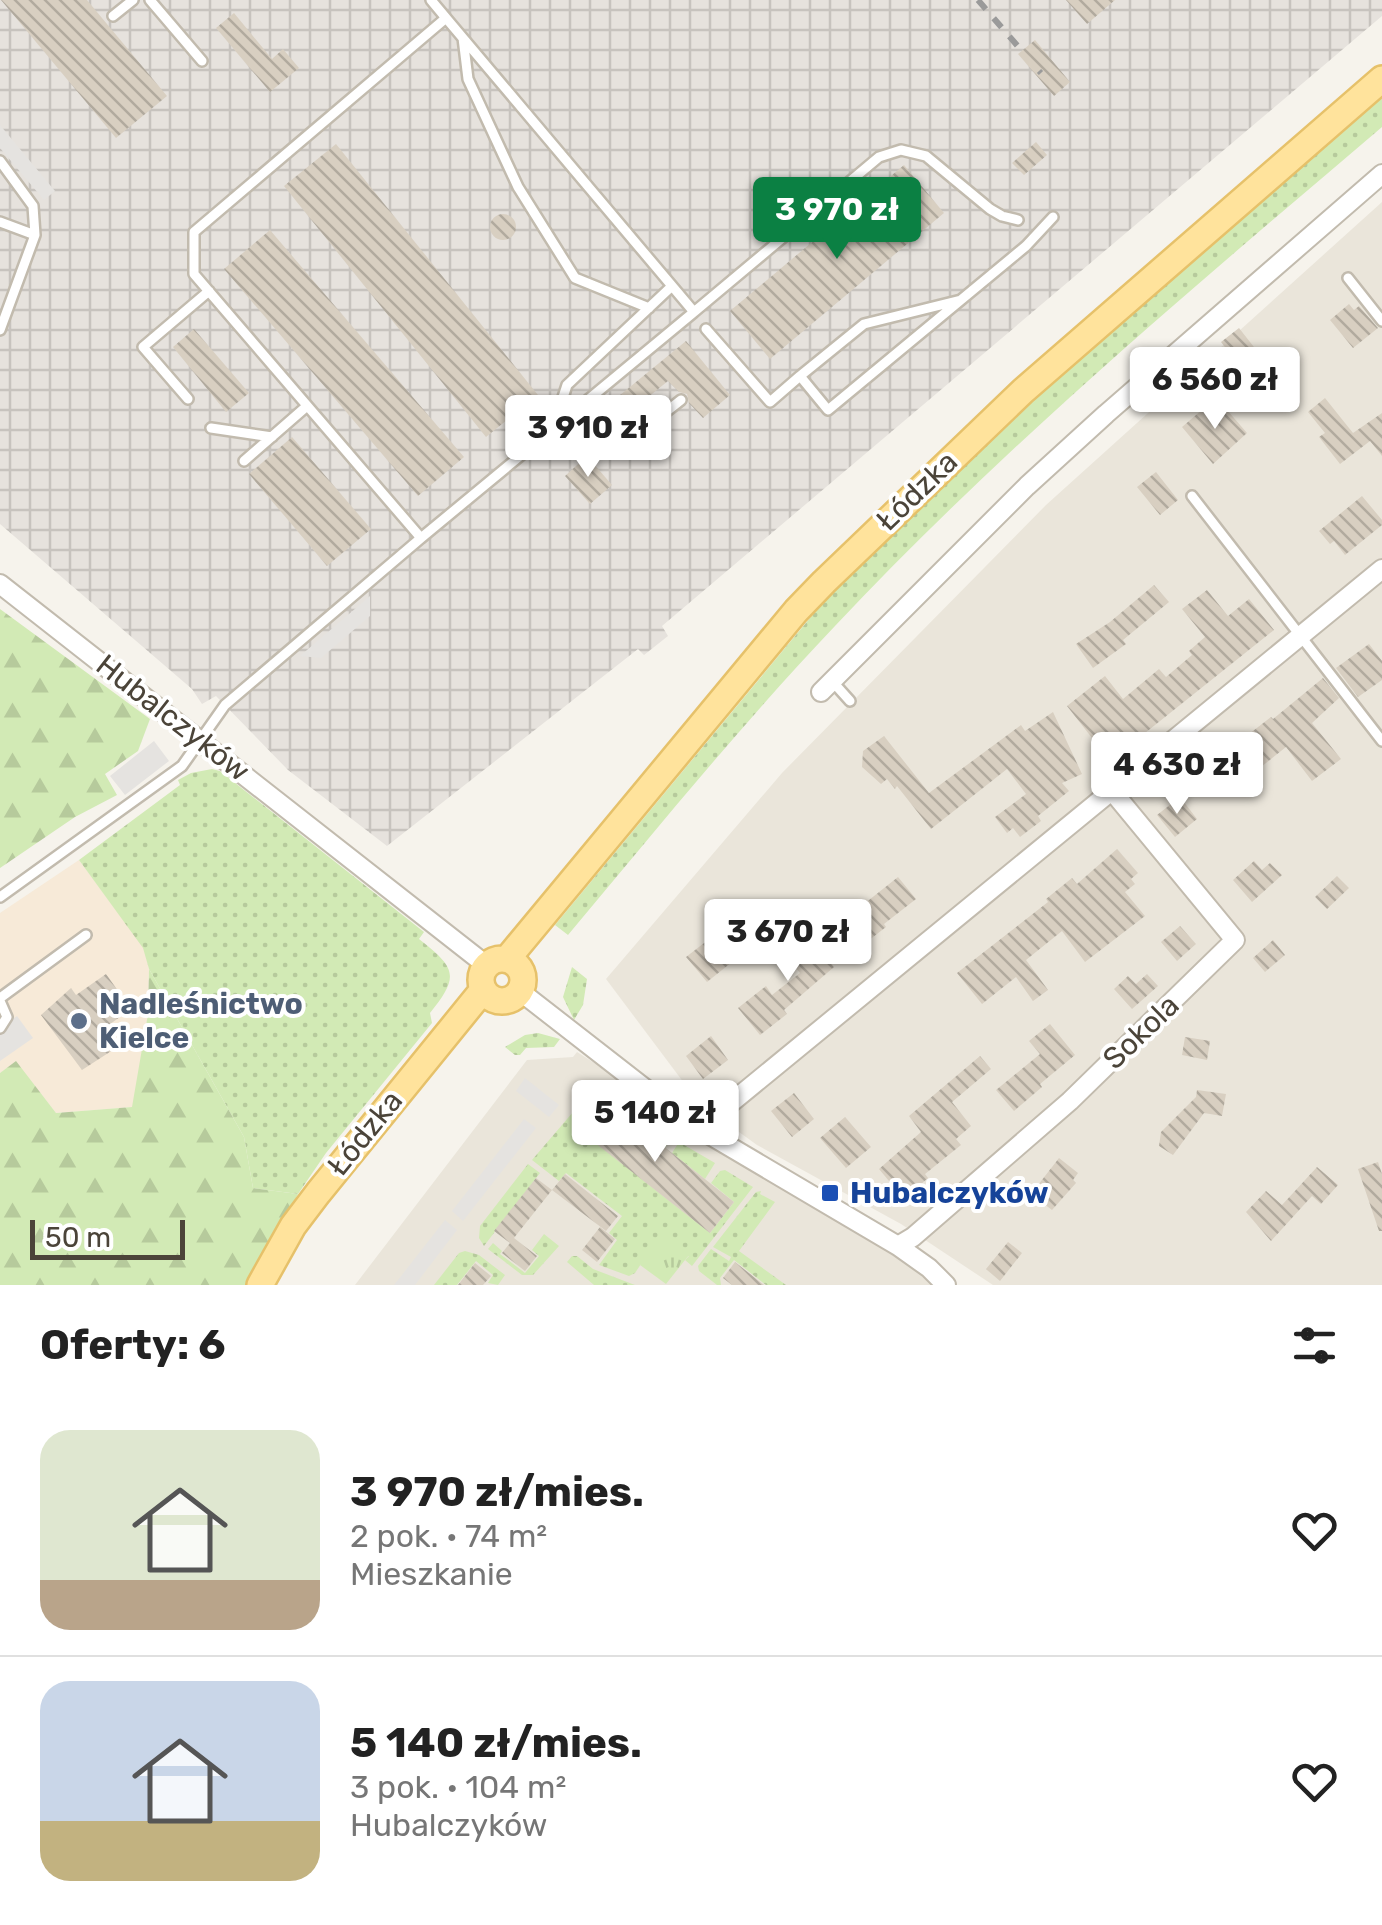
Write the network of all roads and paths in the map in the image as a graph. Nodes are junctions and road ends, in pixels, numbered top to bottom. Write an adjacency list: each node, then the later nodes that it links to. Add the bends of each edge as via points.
1 (133, 0): 4 (lane)
2 (150, 0): 7 (lane)
3 (431, 0): 5 (lane)
4 (113, 16)
5 (446, 18): 6 (lane); 17 (lane, via 194,232 194,274)
6 (462, 37): 16 (lane); 19 (lane, via 468,78 510,169 575,278)
7 (202, 60)
8 (1382, 79): 44 (main road, Łódzka, via 1044,372 824,582)
9 (0, 161): 14 (lane, via 33,206)
10 (1382, 174): 37 (street, via 1079,438)
11 (1053, 217): 18 (lane)
12 (1018, 220): 20 (lane, via 990,209 926,156 901,150 879,157)
13 (0, 222): 14 (lane)
14 (35, 235): 23 (lane)
15 (1348, 278): 21 (lane)
16 (672, 286): 19 (lane); 20 (lane)
17 (208, 291): 25 (lane, via 143,347); 27 (lane)
18 (961, 300): 24 (lane, via 864,324); 24 (lane, via 828,410)
19 (650, 308): 29 (lane, via 567,385)
20 (694, 312): 29 (lane)
21 (1382, 320)
22 (706, 328): 24 (lane, via 770,402)
23 (0, 330)
24 (800, 376)
25 (188, 400)
26 (681, 400): 29 (lane, via 622,440 566,441)
27 (308, 406): 30 (lane); 33 (lane)
28 (210, 428): 30 (lane)
29 (554, 428): 33 (lane)
30 (272, 437): 31 (lane)
31 (244, 461)
32 (1192, 496): 36 (lane)
33 (421, 538): 39 (lane, via 225,705)
34 (1382, 569): 36 (street)
35 (0, 584): 39 (street, Hubalczyków)
36 (1302, 635): 40 (lane); 41 (street)
37 (827, 686): 38 (lane)
38 (850, 700)
39 (201, 740): 42 (lane, via 182,766); 44 (street, Hubalczyków)
40 (1382, 741)
41 (1113, 792): 48 (street); 49 (street, Sokola, via 1235,940 1070,1101)
42 (0, 897)
43 (86, 935): 46 (lane)
44 (492, 971): 45 (main road, via 523,972); 45 (main road, via 491,998 501,1002); 50 (main road, Łódzka, via 318,1192)
45 (521, 992): 48 (street)
46 (0, 999): 47 (lane, via 6,1017)
47 (0, 1028)
48 (699, 1129): 49 (street)
49 (898, 1246): 51 (street)
50 (260, 1285)
51 (946, 1285)

